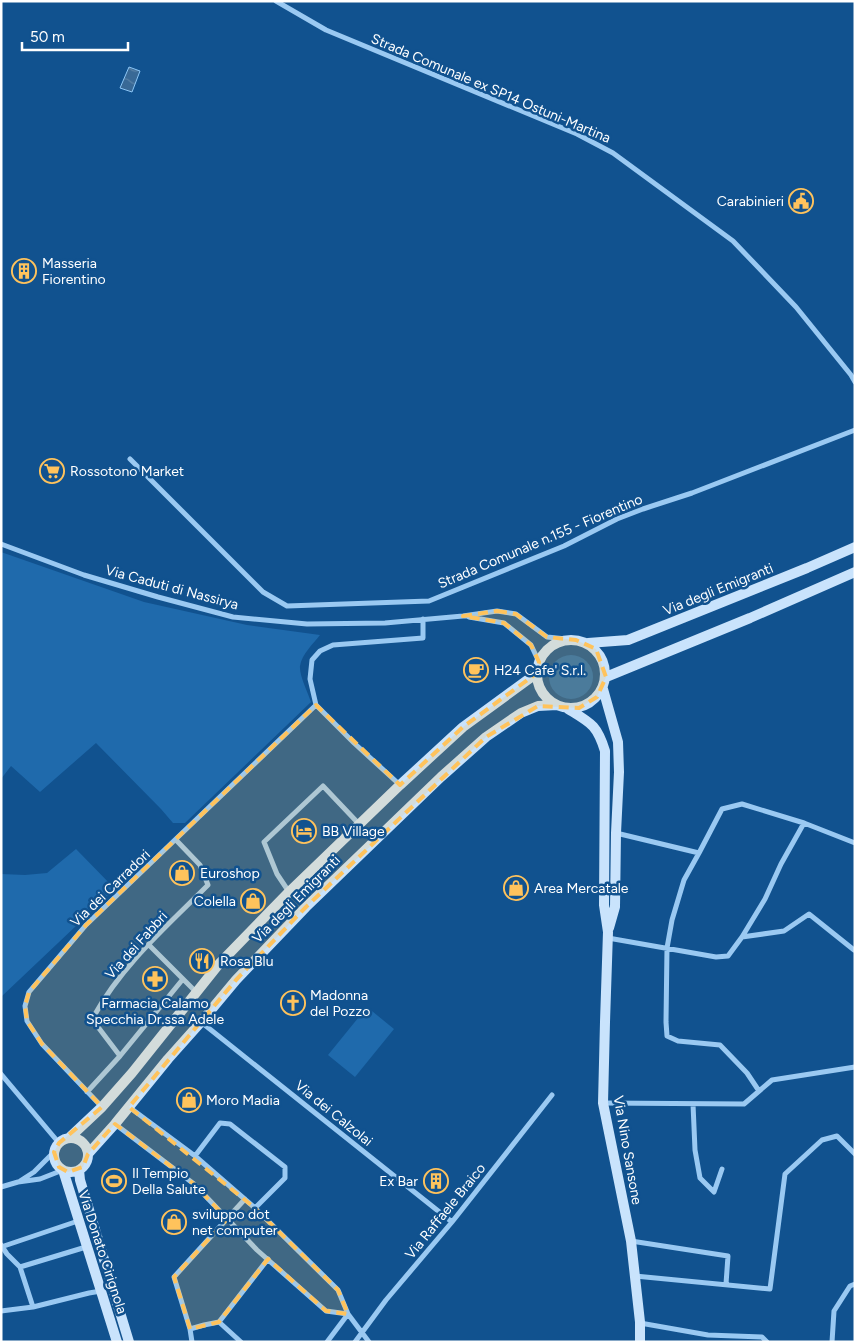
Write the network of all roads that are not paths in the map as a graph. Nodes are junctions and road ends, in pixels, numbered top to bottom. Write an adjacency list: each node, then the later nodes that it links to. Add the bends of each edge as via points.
1 (276, 1): 2 (street, Strada Comunale ex SP14 Ostuni-Martina, via 326,30 576,134 614,153 733,241 796,307)
2 (855, 382)
3 (855, 430): 4 (street, Strada Comunale n.155 - Fiorentino, via 617,519 564,546 429,601 287,606 263,592)
4 (130, 459)
5 (1, 544): 9 (street, Via Caduti di Nassirya, via 84,575 233,617 307,624)
6 (855, 547): 11 (main road, Via degli Emigranti, via 628,640)
7 (855, 572): 13 (main road)
8 (464, 616): 9 (street, Via Caduti di Nassirya); 10 (street, Via Caduti di Nassirya, via 497,611 516,614 547,637); 12 (street, Via Caduti di Nassirya, via 504,623 531,645)
9 (423, 619): 15 (street, via 423,638 333,645 320,651 312,660 310,679)
10 (576, 640): 11 (main road, Via degli Emigranti); 12 (main road, Via degli Emigranti, via 554,644 545,652)
11 (588, 644): 13 (main road, via 602,658)
12 (538, 668): 16 (main road, via 542,692); 18 (main road, Via degli Emigranti, via 463,727)
13 (606, 677): 14 (main road)
14 (603, 689): 17 (main road, via 589,704); 22 (main road, Via Nino Sansone, via 618,742)
15 (316, 705): 18 (street); 23 (street, Via dei Carradori)
16 (557, 706): 17 (main road, Via degli Emigranti); 34 (main road, Via degli Emigranti, via 538,706 521,713 486,737 441,777 306,906 236,980)
17 (568, 709): 21 (main road, Via Nino Sansone, via 592,723 601,736 605,751)
18 (400, 785): 20 (main road, Via degli Emigranti)
19 (804, 823): 24 (street); 25 (street, via 742,804 722,809); 28 (street)
20 (360, 825): 26 (main road, Via degli Emigranti); 26 (street, Via degli Emigranti, via 324,786 264,842 277,874)
21 (605, 830): 22 (street); 27 (main road, Via Nino Sansone, via 604,905)
22 (616, 833): 25 (street); 27 (main road, Via Nino Sansone, via 615,907)
23 (176, 840): 29 (street, Via dei Fabbri, via 200,865 208,885); 39 (street, Via dei Carradori, via 86,925 29,992 25,1006 27,1021 42,1044)
24 (855, 843)
25 (699, 853): 30 (street, via 684,880)
26 (289, 892): 33 (main road, Via degli Emigranti, via 219,964)
27 (608, 935): 30 (street); 41 (main road, Via Nino Sansone)
28 (742, 937): 30 (street, via 728,956 716,957); 31 (street, via 784,931 809,914)
29 (149, 945): 32 (street); 35 (street, Via dei Fabbri, via 125,970 94,1016 98,1027)
30 (667, 948): 38 (street, via 667,1036 678,1041 720,1045)
31 (855, 949)
32 (183, 979): 33 (street); 35 (street)
33 (197, 992): 43 (main road, Via degli Emigranti)
34 (202, 1022): 44 (main road, Via degli Emigranti); 60 (street, Via dei Calzolai)
35 (120, 1056): 39 (street)
36 (855, 1066): 38 (street, via 772,1080)
37 (1, 1074): 47 (street)
38 (759, 1091): 42 (street, via 744,1104)
39 (87, 1092): 43 (street, Via dei Carradori)
40 (552, 1095): 60 (street, Via Raffaele Braico)
41 (603, 1103): 42 (street); 61 (main road, Via Nino Sansone)
42 (693, 1104): 51 (street, via 700,1178 714,1192)
43 (102, 1107): 46 (main road, Via degli Emigranti)
44 (130, 1107): 45 (main road, Via degli Emigranti); 50 (street)
45 (115, 1124): 48 (main road, Via degli Emigranti); 58 (street, via 194,1184)
46 (69, 1138): 47 (main road, Via degli Emigranti, via 63,1139); 48 (main road, via 84,1143)
47 (56, 1148): 52 (main road, via 56,1162); 54 (street, via 34,1172)
48 (88, 1154): 53 (main road, Via degli Emigranti, via 86,1163)
49 (855, 1154): 67 (street, via 837,1136 822,1140 785,1174 770,1289)
50 (195, 1156): 56 (street); 57 (street, via 220,1123 230,1124 285,1167 285,1178)
51 (722, 1169)
52 (63, 1170): 53 (main road); 54 (street, via 40,1179); 59 (main road, Via Donato Cirignola)
53 (79, 1170): 79 (main road, Via Donato Cirignola)
54 (18, 1182): 55 (street)
55 (1, 1187)
56 (245, 1199): 57 (street); 58 (street)
57 (255, 1208): 72 (street, via 338,1290)
58 (227, 1218): 64 (street); 75 (street, via 174,1277)
59 (78, 1221): 62 (street); 63 (main road, Via Donato Cirignola)
60 (452, 1222): 76 (street, Via Raffaele Braico)
61 (631, 1241): 66 (main road, Via Nino Sansone); 67 (street, via 728,1256)
62 (2, 1246): 65 (street)
63 (86, 1247): 65 (street); 69 (main road, Via Donato Cirignola)
64 (268, 1259): 72 (street, via 326,1311); 73 (street)
65 (20, 1267): 70 (street)
66 (635, 1276): 67 (street); 74 (main road, Via Nino Sansone)
67 (726, 1284)
68 (855, 1284): 88 (street, via 850,1286 834,1311)
69 (101, 1291): 70 (street); 78 (main road, Via Donato Cirignola)
70 (33, 1307): 71 (street)
71 (1, 1311)
72 (348, 1314): 76 (street); 82 (street)
73 (219, 1322): 75 (street); 81 (street)
74 (640, 1322): 77 (street); 85 (main road, Via Nino Sansone)
75 (190, 1329): 80 (street)
76 (363, 1332): 83 (street, Via Raffaele Braico); 84 (street)
77 (708, 1335): 86 (street); 87 (street, via 762,1337)
78 (117, 1342)
79 (129, 1342)
80 (192, 1342)
81 (241, 1342)
82 (327, 1342)
83 (355, 1342)
84 (369, 1342)
85 (640, 1342)
86 (707, 1342)
87 (767, 1342)
88 (832, 1342)

